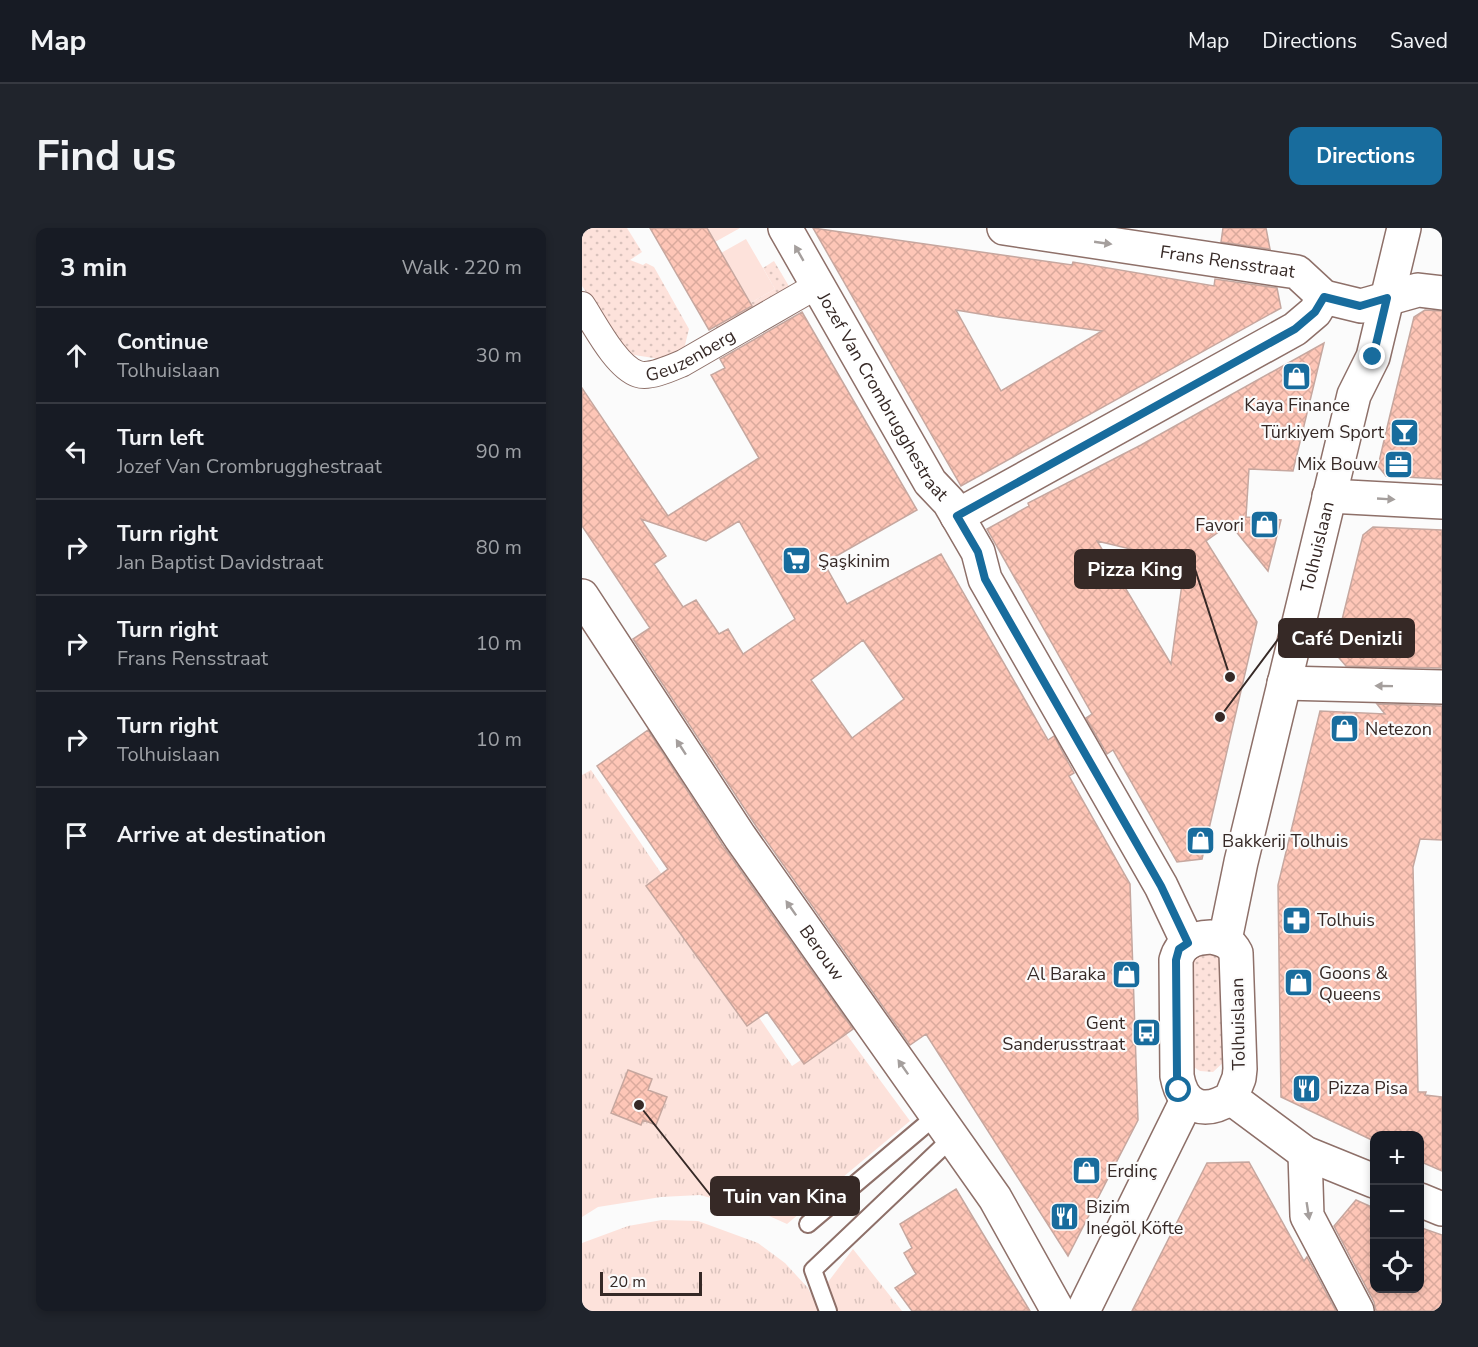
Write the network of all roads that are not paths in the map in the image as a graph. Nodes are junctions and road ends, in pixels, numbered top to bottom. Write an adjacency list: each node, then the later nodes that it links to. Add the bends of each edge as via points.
1 (785, 228): 4 (street, Jozef Van Crombrugghestraat, one-way to 1)
2 (1004, 228): 6 (street, Frans Rensstraat, one-way to 6, via 1297,272)
3 (1404, 228): 7 (street, Tolhuislaan)
4 (818, 285): 8 (street, Geuzenberg, via 683,363 662,372 638,374 620,362); 11 (street, Jozef Van Crombrugghestraat, via 930,482)
5 (1442, 293): 7 (street, Frans Rensstraat, via 1418,290)
6 (1324, 297): 7 (street, Frans Rensstraat, via 1360,306); 11 (street, via 1315,312 1295,329)
7 (1387, 298): 9 (street, Tolhuislaan, via 1373,357 1354,395)
8 (582, 304)
9 (1329, 496): 10 (street, one-way to 10); 13 (street, Tolhuislaan)
10 (1442, 502)
11 (957, 516): 16 (street, Jozef Van Crombrugghestraat, via 978,552 985,579 1161,886)
12 (582, 596): 19 (street, Berouw, one-way to 12, via 741,837)
13 (1284, 683): 14 (street, one-way to 13); 15 (street, Tolhuislaan)
14 (1442, 687)
15 (1225, 940): 16 (street, via 1211,937); 17 (street, Tolhuislaan, via 1236,953 1239,1078)
16 (1188, 943): 18 (street, via 1179,949 1176,960 1177,1076 1179,1090)
17 (1231, 1098): 18 (street, via 1212,1107 1198,1107); 20 (street)
18 (1187, 1100): 27 (street)
19 (945, 1126): 24 (lane); 25 (lane, via 813,1270); 26 (street, Berouw, via 995,1198)
20 (1305, 1153): 21 (street); 28 (street, one-way to 28, via 1307,1216)
21 (1370, 1179)
22 (1424, 1202): 23 (street)
23 (1442, 1209)
24 (808, 1224)
25 (828, 1311)
26 (1058, 1311)
27 (1083, 1311)
28 (1357, 1311)

